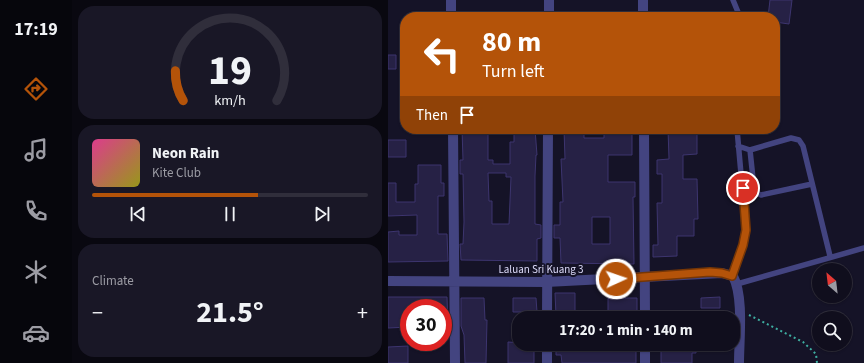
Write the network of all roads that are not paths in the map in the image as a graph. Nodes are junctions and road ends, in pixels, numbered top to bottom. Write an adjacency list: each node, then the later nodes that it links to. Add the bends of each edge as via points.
1 (451, 0): 5 (street)
2 (549, 0): 6 (street)
3 (643, 0): 7 (street)
4 (733, 0): 8 (lane)
5 (451, 12)
6 (549, 12)
7 (643, 12)
8 (738, 12)
9 (453, 134): 19 (street)
10 (548, 134): 22 (street)
11 (644, 134): 18 (street)
12 (737, 134): 13 (lane)
13 (738, 146): 14 (lane); 20 (lane, via 746,230)
14 (750, 150): 15 (lane, via 791,138 799,140 803,146); 15 (lane, via 756,193 761,195)
15 (812, 184): 17 (lane)
16 (864, 248): 17 (lane)
17 (830, 256): 20 (lane)
18 (644, 278): 20 (street, Laluan Sri Kuang 3, via 710,272 722,273); 22 (street, Laluan Sri Kuang 3); 24 (street)
19 (455, 280): 21 (street, Laluan Sri Kuang 3); 22 (street, Laluan Sri Kuang 3); 27 (street)
20 (735, 280): 30 (street, via 739,310)
21 (388, 281)
22 (546, 282): 23 (street)
23 (547, 311)
24 (645, 311)
25 (547, 351): 28 (street)
26 (645, 351): 29 (street)
27 (455, 363)
28 (547, 363)
29 (645, 363)
30 (739, 363)

